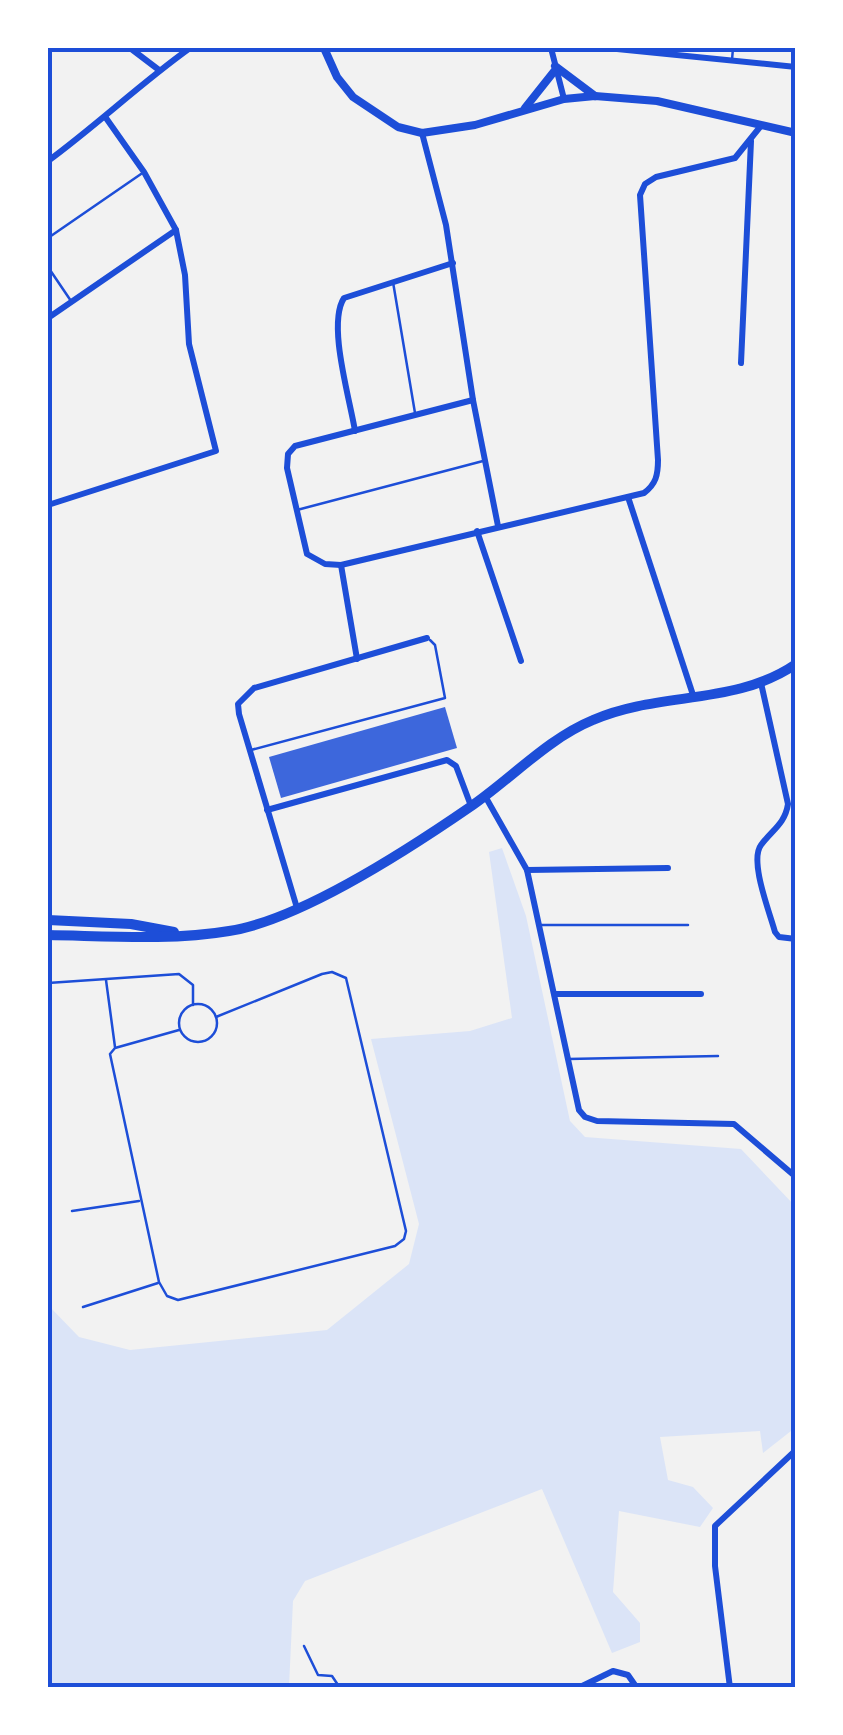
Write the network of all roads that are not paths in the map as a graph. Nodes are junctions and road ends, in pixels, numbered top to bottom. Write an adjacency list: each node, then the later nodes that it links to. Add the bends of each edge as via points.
1 (130, 48): 10 (street)
2 (190, 48): 10 (street)
3 (324, 48): 16 (street, via 354,97 398,126)
4 (551, 48): 9 (street)
5 (608, 48): 7 (street)
6 (733, 48): 7 (lane)
7 (732, 60): 8 (street)
8 (796, 66)
9 (556, 68): 11 (street); 12 (street); 13 (street)
10 (159, 70): 14 (street)
11 (596, 96): 12 (street); 15 (street, via 658,101)
12 (564, 99): 13 (street)
13 (521, 111): 16 (street)
14 (106, 118): 19 (street); 20 (street)
15 (760, 127): 17 (street); 18 (street)
16 (422, 133): 23 (street)
17 (796, 133)
18 (751, 140): 28 (street); 33 (street, via 735,158 656,177 642,188 658,470 652,488)
19 (48, 161)
20 (144, 172): 21 (street); 22 (lane)
21 (176, 230): 26 (street); 34 (street, via 189,344 216,451)
22 (48, 238)
23 (453, 263): 25 (street); 29 (street)
24 (48, 266): 26 (lane)
25 (393, 281): 30 (lane); 31 (street, via 344,298 336,314)
26 (72, 302): 27 (street)
27 (48, 318)
28 (741, 363)
29 (474, 400): 30 (street); 32 (street)
30 (416, 416): 31 (street)
31 (355, 431): 35 (street, via 295,446 288,454)
32 (486, 460): 35 (lane); 36 (street)
33 (628, 497): 36 (street); 44 (street)
34 (48, 505)
35 (296, 510): 38 (street, via 306,554)
36 (498, 526): 37 (street)
37 (476, 532): 38 (street); 41 (street)
38 (341, 565): 40 (street)
39 (427, 638): 40 (street); 45 (lane, via 435,645 445,698)
40 (357, 660): 45 (street, via 243,696 238,714)
41 (521, 661)
42 (796, 664): 43 (highway)
43 (761, 683): 44 (highway); 57 (street, via 788,804 756,860 776,932)
44 (694, 698): 46 (highway, via 591,720)
45 (250, 750): 48 (street)
46 (485, 796): 47 (highway); 50 (street)
47 (472, 806): 48 (street, via 456,766 447,760); 51 (highway, via 386,862)
48 (267, 810): 51 (street)
49 (668, 868): 50 (street)
50 (527, 870): 53 (street)
51 (297, 908): 55 (highway, via 248,927)
52 (48, 920): 55 (highway)
53 (539, 925): 54 (lane); 60 (street)
54 (688, 925)
55 (180, 934): 56 (highway)
56 (48, 935)
57 (796, 939)
58 (106, 979): 59 (lane); 62 (lane, via 179,974 193,985); 65 (lane)
59 (48, 983)
60 (555, 994): 61 (street); 67 (street)
61 (700, 994)
62 (193, 1004): 63 (lane); 64 (lane, via 179,1017)
63 (216, 1017): 64 (lane, via 213,1036 201,1043); 71 (lane, via 322,974 346,978 406,1231 395,1246 378,1252 178,1300)
64 (180, 1030): 65 (lane)
65 (115, 1048): 69 (lane, via 110,1062)
66 (718, 1056): 67 (lane)
67 (567, 1058): 68 (street, via 585,1117 734,1124)
68 (796, 1178)
69 (141, 1200): 70 (lane); 71 (lane)
70 (72, 1211)
71 (159, 1282): 72 (lane)
72 (83, 1307)
73 (796, 1450): 78 (street, via 715,1526)
74 (304, 1646): 75 (lane, via 318,1675 332,1676)
75 (340, 1688)
76 (578, 1688): 77 (street, via 618,1670)
77 (636, 1688)
78 (730, 1688)

